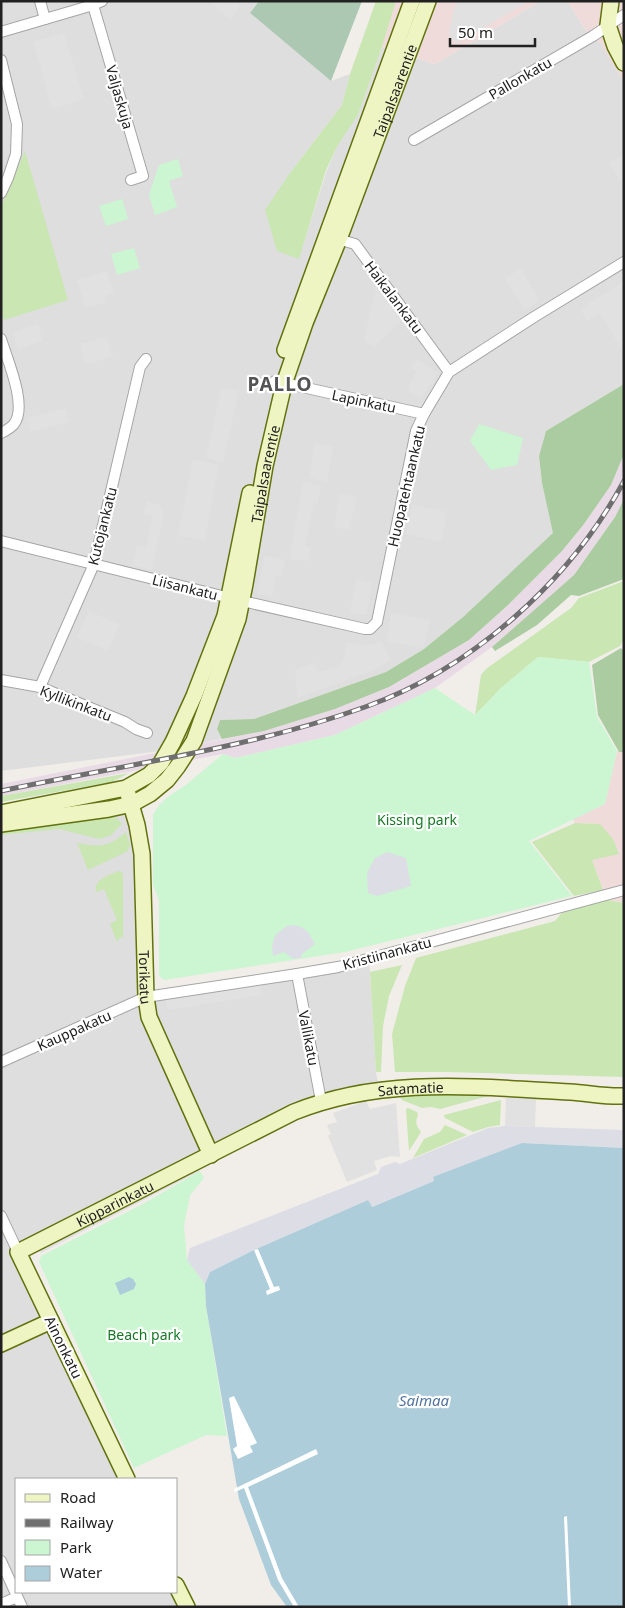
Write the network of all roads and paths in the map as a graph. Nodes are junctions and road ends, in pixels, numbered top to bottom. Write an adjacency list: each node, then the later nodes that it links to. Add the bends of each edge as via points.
1 (40, 1): 7 (street)
2 (412, 1): 15 (main road, Taipalsaarentie)
3 (428, 1): 15 (main road, Taipalsaarentie)
4 (611, 1): 8 (main road)
5 (98, 3): 7 (street); 13 (street, Valjaskuja, via 143,176)
6 (624, 15): 8 (street, Pallonkatu)
7 (45, 19): 9 (street)
8 (608, 25): 11 (main road); 12 (street, Pallonkatu)
9 (1, 32)
10 (1, 60): 14 (street, via 17,124 16,154)
11 (624, 63)
12 (414, 140)
13 (131, 180)
14 (1, 193)
15 (333, 237): 19 (street, Haikalankatu, via 355,244); 20 (main road, Taipalsaarentie, via 305,323)
16 (624, 262): 19 (street, Huopatehtaankatu)
17 (1, 339): 22 (street, via 20,410 14,425)
18 (146, 359): 24 (street, Kutojankatu, via 140,367)
19 (449, 372): 21 (street, Huopatehtaankatu)
20 (279, 382): 21 (street, Lapinkatu); 25 (main road, Taipalsaarentie, via 265,466)
21 (424, 414): 26 (street, Huopatehtaankatu, via 416,431 377,622)
22 (1, 433)
23 (1, 541): 24 (street, Liisankatu)
24 (94, 564): 25 (street, Liisankatu); 28 (street, Kutojankatu)
25 (236, 600): 26 (street, Liisankatu); 30 (main road, Taipalsaarentie, via 161,763 149,775); 31 (main road, Taipalsaarentie, via 238,619 194,741 166,780)
26 (370, 629)
27 (1, 680): 28 (street, Kyllikinkatu)
28 (40, 687): 29 (street, Kyllikinkatu)
29 (147, 733)
30 (126, 788): 31 (main road, Torikatu); 32 (main road, Taipalsaarentie)
31 (132, 804): 33 (main road, Taipalsaarentie); 36 (main road, Torikatu, via 142,854)
32 (1, 813)
33 (1, 824)
34 (624, 890): 35 (street, Kristiinankatu, via 338,967)
35 (297, 974): 36 (street, Kristiinankatu); 39 (street, Vallikatu)
36 (146, 997): 37 (street, Kauppakatu); 40 (main road, Torikatu, via 149,1017)
37 (1, 1062)
38 (624, 1096): 39 (main road, Satamatie, via 419,1086)
39 (321, 1101): 40 (main road, Satamatie)
40 (211, 1155): 42 (main road, Kipparinkatu)
41 (1, 1216): 42 (street, Ainonkatu)
42 (18, 1252): 43 (main road, Ainonkatu)
43 (51, 1321): 44 (main road); 45 (main road, Ainonkatu)
44 (1, 1344)
45 (127, 1478)
46 (1, 1561): 48 (street)
47 (178, 1589): 53 (main road)
48 (15, 1592)
49 (15, 1593): 50 (street)
50 (17, 1597): 51 (street); 52 (street)
51 (1, 1604)
52 (22, 1607)
53 (186, 1607)

